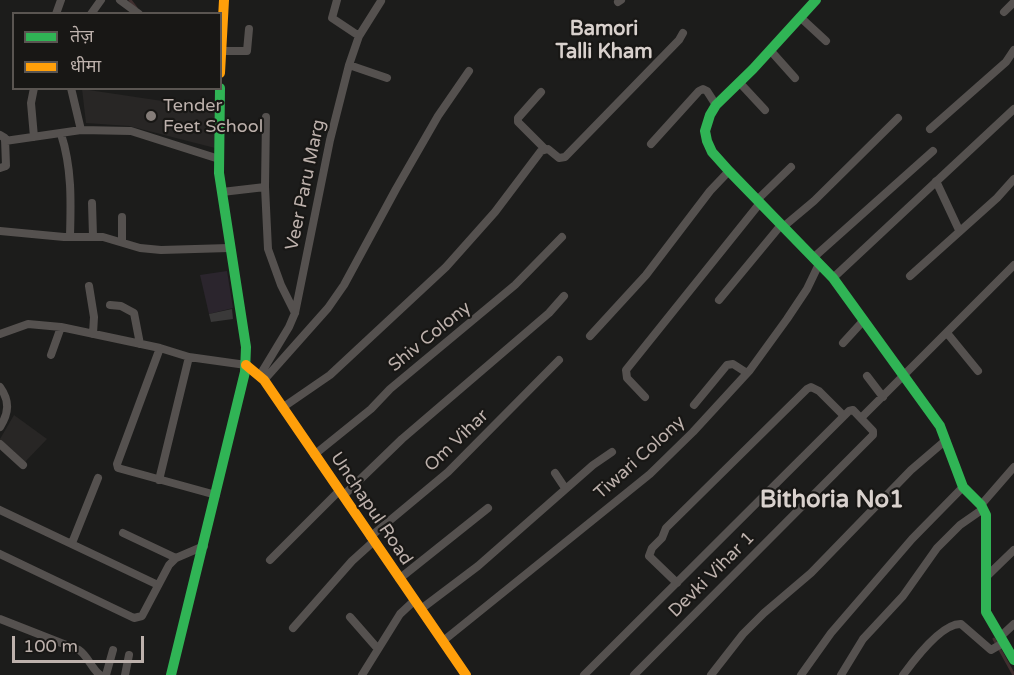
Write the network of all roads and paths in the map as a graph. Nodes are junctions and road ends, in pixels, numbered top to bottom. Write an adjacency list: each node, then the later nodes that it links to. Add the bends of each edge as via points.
1 (120, 0): 7 (street)
2 (224, 0): 12 (street)
3 (336, 0): 13 (street, via 332,18)
4 (816, 0): 9 (street)
5 (381, 1): 13 (street, Veer Paru Marg)
6 (1014, 2): 8 (street)
7 (136, 12)
8 (1004, 12)
9 (800, 18): 14 (street); 15 (street)
10 (249, 29): 17 (street, via 247,51)
11 (683, 33): 38 (street, via 565,157 559,158)
12 (222, 34)
13 (359, 36): 18 (street, Veer Paru Marg)
14 (826, 41)
15 (770, 50): 21 (street); 22 (street)
16 (1014, 50): 32 (street, via 1006,62)
17 (222, 51)
18 (349, 65): 20 (street); 67 (street, Veer Paru Marg)
19 (469, 71): 85 (street, via 438,116 344,285 328,308)
20 (387, 78)
21 (795, 78)
22 (739, 82): 27 (street); 28 (street)
23 (34, 90): 35 (street)
24 (71, 90): 33 (street)
25 (220, 90): 40 (street)
26 (541, 92): 38 (street, via 518,122)
27 (716, 105): 37 (street, via 707,91 699,91); 43 (street, via 705,131 712,152)
28 (765, 110)
29 (1014, 110): 45 (street)
30 (266, 117): 46 (street)
31 (898, 118): 51 (street, via 814,201)
32 (930, 129)
33 (81, 130): 34 (street); 40 (street, via 131,131)
34 (61, 134): 35 (street); 54 (street, via 70,177)
35 (34, 136): 36 (street)
36 (3, 138): 42 (street, via 6,166)
37 (651, 144)
38 (544, 149): 90 (street, via 446,267 330,375)
39 (933, 151): 59 (street)
40 (219, 159): 47 (street)
41 (791, 167): 48 (street)
42 (0, 168)
43 (729, 171): 48 (street); 73 (street, via 646,275)
44 (1014, 179): 52 (street)
45 (936, 181): 52 (street); 62 (street)
46 (265, 187): 47 (street); 67 (street, via 268,249)
47 (222, 192): 58 (street)
48 (758, 202): 51 (street); 87 (street, via 626,370 627,378)
49 (92, 203): 55 (street)
50 (122, 217): 57 (street)
51 (782, 226): 59 (street); 65 (street)
52 (959, 230): 61 (street)
53 (0, 231): 54 (street)
54 (70, 236): 55 (street)
55 (93, 236): 57 (street)
56 (562, 237): 97 (street, Shiv Colony, via 515,285)
57 (122, 242): 58 (street, via 161,250)
58 (230, 248): 80 (street)
59 (816, 261): 62 (street); 82 (street, Tiwari Colony, via 807,289)
60 (1014, 265): 70 (street)
61 (910, 276)
62 (833, 278): 68 (street)
63 (89, 286): 72 (street)
64 (564, 296): 105 (street)
65 (718, 300)
66 (110, 305): 75 (street, via 134,313)
67 (296, 312): 85 (street, Veer Paru Marg)
68 (864, 320): 74 (street); 83 (street)
69 (61, 327): 71 (street, via 28,324); 72 (street); 77 (street)
70 (947, 333): 81 (street); 83 (street)
71 (0, 334)
72 (93, 334): 75 (street)
73 (590, 336)
74 (843, 343)
75 (140, 344): 76 (street)
76 (160, 348): 78 (street); 102 (street, via 117,464 122,471)
77 (51, 355)
78 (189, 357): 80 (street); 102 (street)
79 (559, 360): 111 (street, Om Vihar, via 448,472)
80 (246, 365): 85 (street, Unchapul Road); 106 (street)
81 (978, 371)
82 (747, 373): 89 (street, via 734,364 727,366); 127 (street, Tiwari Colony, via 650,474)
83 (904, 375): 88 (street); 94 (street, via 933,413)
84 (867, 376): 88 (street)
85 (262, 377): 90 (street, Unchapul Road)
86 (0, 387): 93 (street, via 8,415)
87 (645, 397)
88 (883, 397): 92 (street)
89 (694, 405)
90 (282, 408): 97 (street, Unchapul Road)
91 (844, 416): 92 (street, via 851,410); 120 (street); 120 (street, via 819,391 807,389 666,528 649,556)
92 (861, 418): 140 (street, Devki Vihar 1, via 873,435)
93 (0, 427)
94 (946, 440): 103 (street); 141 (street, via 743,634)
95 (0, 444): 98 (street)
96 (612, 452): 104 (street)
97 (314, 455): 105 (street, Unchapul Road)
98 (22, 465)
99 (1014, 467): 107 (street)
100 (555, 473): 104 (street)
101 (98, 478): 112 (street)
102 (159, 480): 106 (street)
103 (963, 487): 107 (street); 142 (street, via 831,633)
104 (565, 488): 122 (street, via 478,566)
105 (341, 493): 111 (street, Unchapul Road); 117 (street)
106 (216, 495): 113 (street)
107 (982, 507): 118 (street, via 987,530); 143 (street, via 937,548 903,596 863,639)
108 (488, 508): 119 (street)
109 (0, 510): 112 (street)
110 (123, 533): 116 (street)
111 (372, 540): 119 (street, Unchapul Road); 126 (street, Om Vihar)
112 (72, 543): 121 (street)
113 (204, 546): 116 (street); 136 (street)
114 (1014, 550): 118 (street)
115 (0, 554): 121 (street, via 134,618 142,616)
116 (176, 558): 121 (street)
117 (270, 560)
118 (986, 576): 128 (street, via 986,612)
119 (399, 579): 122 (street, Unchapul Road)
120 (677, 582): 139 (street)
121 (158, 585)
122 (418, 605): 127 (street, Unchapul Road); 129 (street, via 400,614)
123 (350, 617): 129 (street)
124 (0, 619): 133 (street, via 79,650)
125 (1014, 624): 128 (street)
126 (293, 628)
127 (443, 641): 138 (street, Unchapul Road)
128 (1000, 644): 132 (street); 144 (street, via 990,650 960,624 953,624)
129 (378, 649): 137 (street)
130 (113, 650): 134 (street)
131 (129, 654): 135 (street)
132 (1014, 659)
133 (100, 675)
134 (106, 675)
135 (125, 675)
136 (171, 675)
137 (362, 675)
138 (466, 675)
139 (584, 675)
140 (634, 675)
141 (711, 675)
142 (801, 675)
143 (841, 675)
144 (903, 675)

